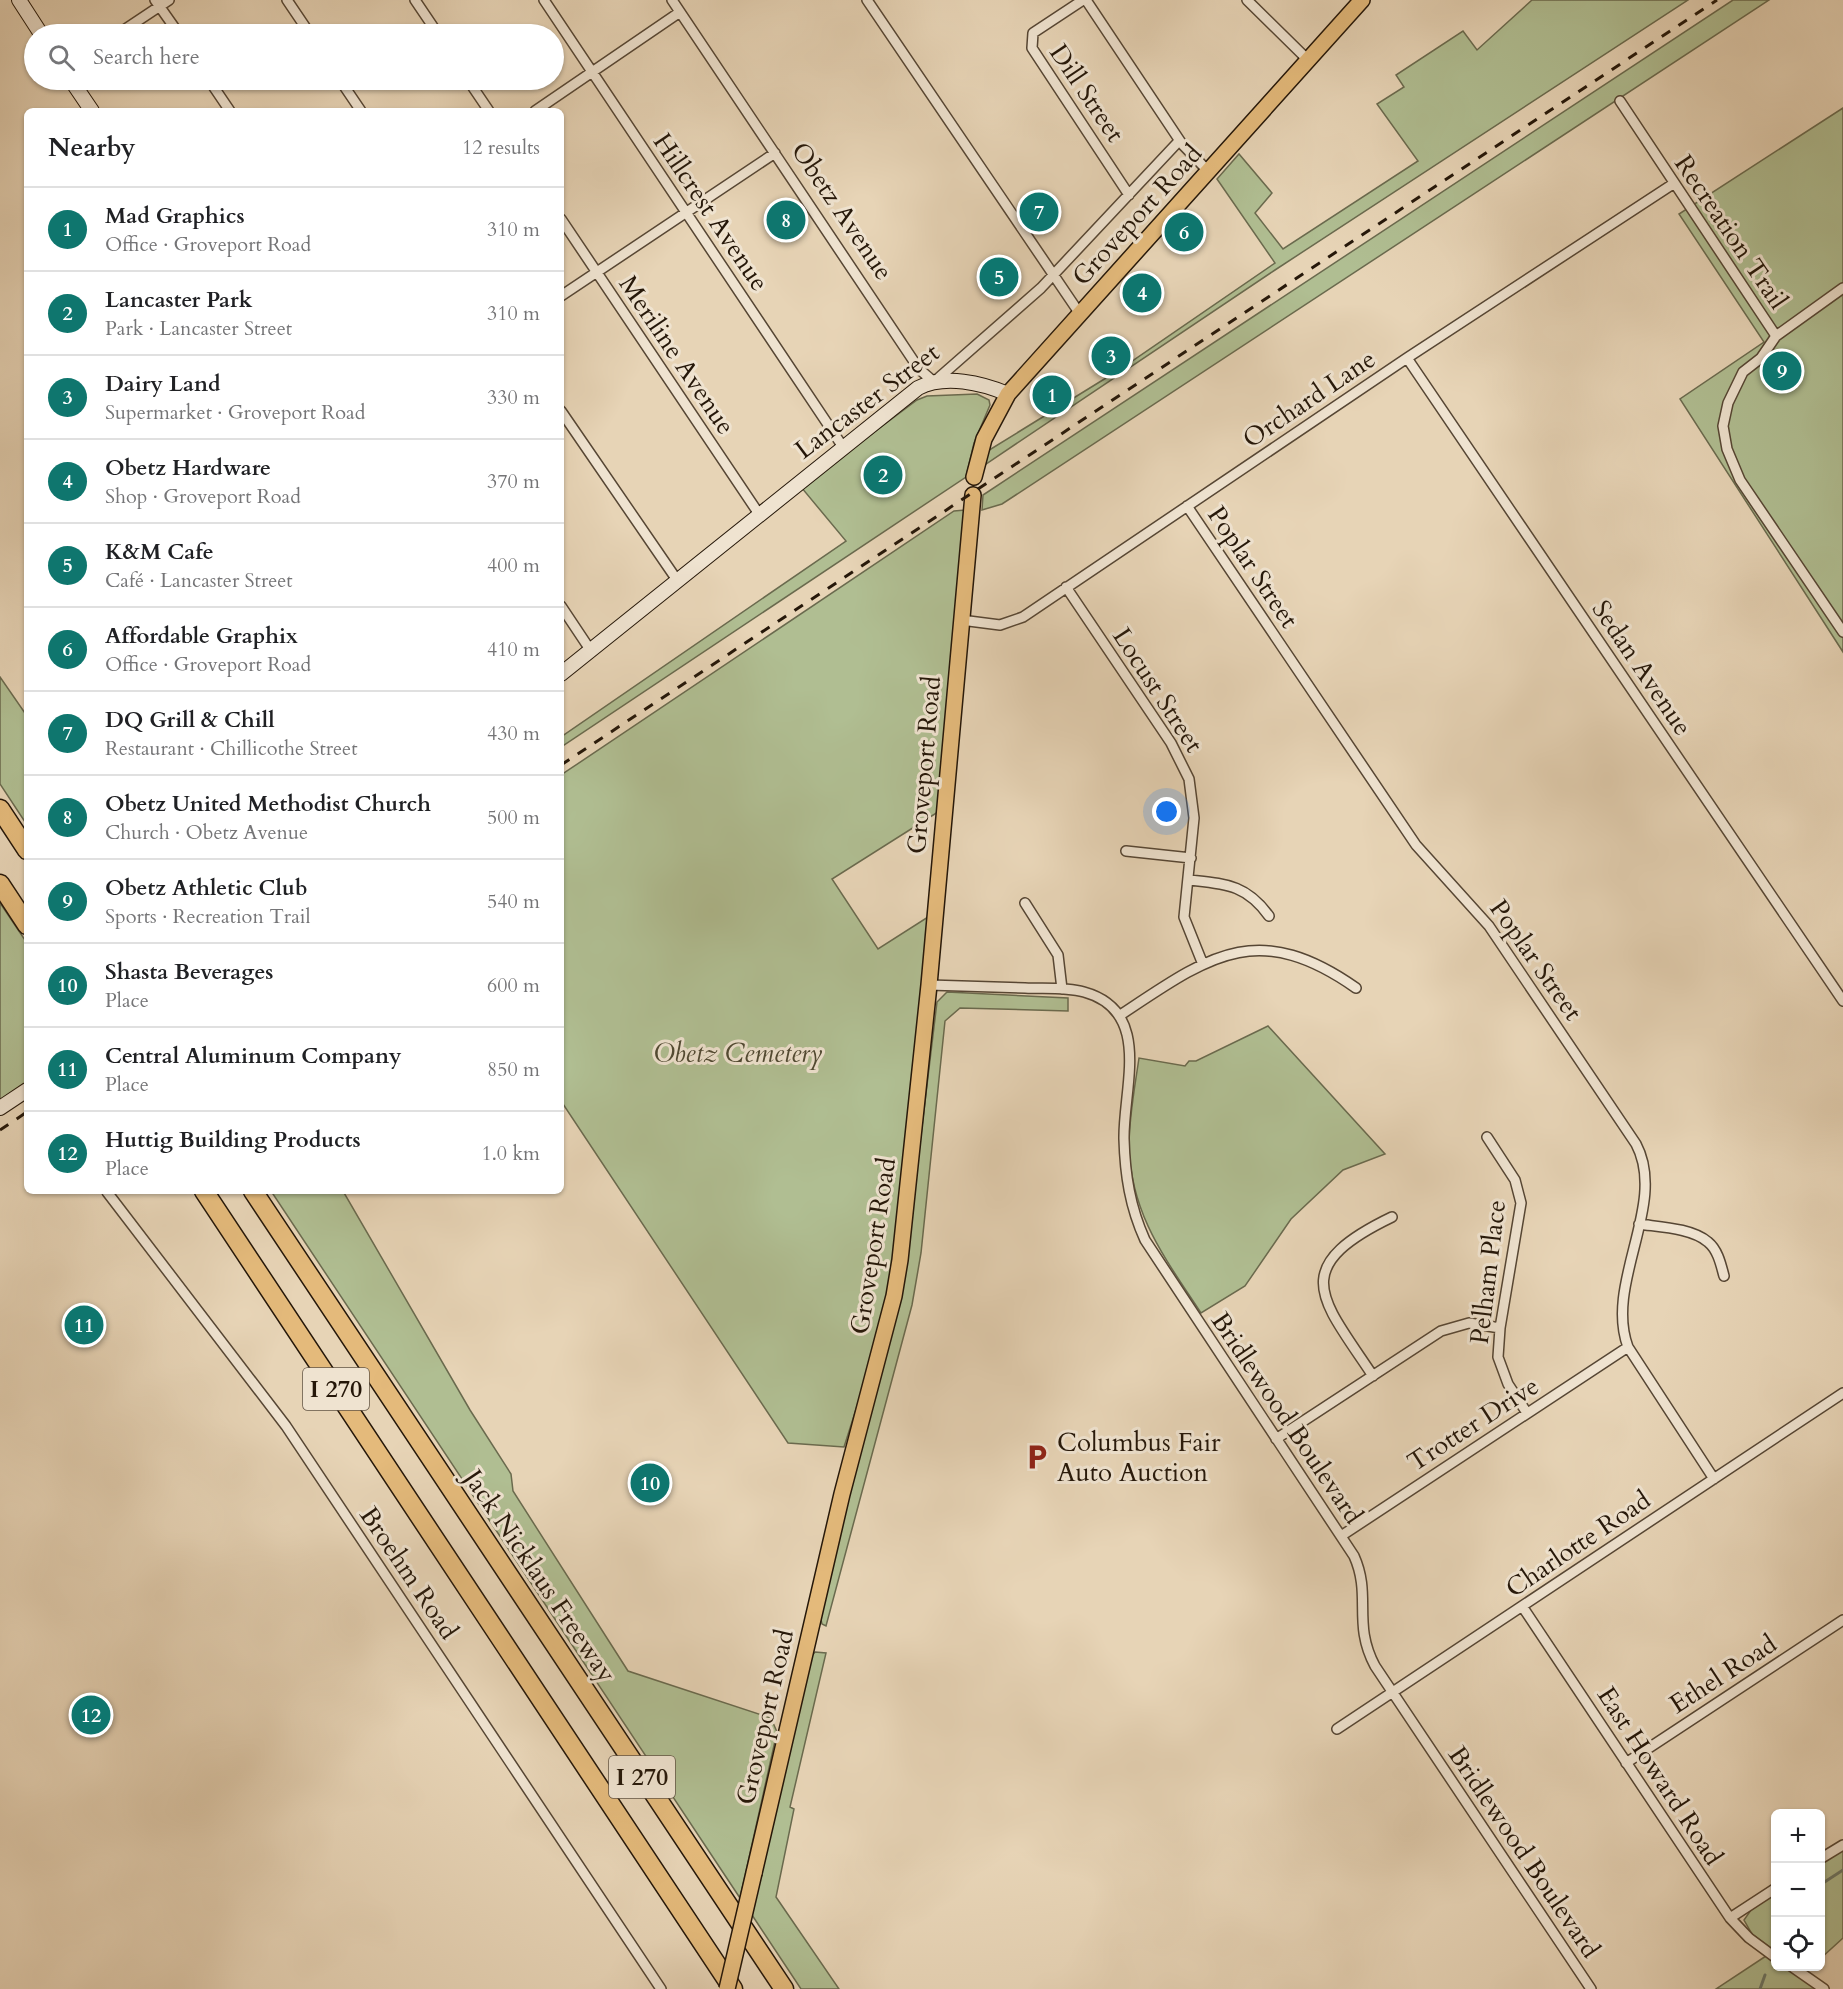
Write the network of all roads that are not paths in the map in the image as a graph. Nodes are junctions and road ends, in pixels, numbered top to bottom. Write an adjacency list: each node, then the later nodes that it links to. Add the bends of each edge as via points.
1 (19, 0): 13 (street)
2 (169, 0): 11 (street)
3 (287, 0): 16 (street)
4 (416, 0): 17 (street)
5 (544, 0): 18 (street, Hillcrest Avenue)
6 (672, 0): 12 (street, Obetz Avenue)
7 (867, 0): 40 (street)
8 (1084, 0): 32 (street); 36 (street, Dill Street, via 1033,33 1032,48)
9 (1247, 0): 20 (street)
10 (1362, 0): 20 (main road, Groveport Road)
11 (158, 3): 14 (street); 15 (street)
12 (680, 12): 21 (street); 33 (street, Obetz Avenue)
13 (35, 24)
14 (131, 24)
15 (172, 24)
16 (303, 24)
17 (432, 24)
18 (560, 24)
19 (564, 30): 21 (street, Hillcrest Avenue)
20 (1308, 60): 34 (main road, Groveport Road)
21 (593, 73): 31 (street); 37 (street, Hillcrest Avenue)
22 (78, 90): 27 (street)
23 (215, 90): 28 (street)
24 (347, 90): 29 (street)
25 (475, 90): 30 (street)
26 (1620, 101): 35 (street, Recreation Trail)
27 (90, 108)
28 (228, 108)
29 (359, 108)
30 (487, 108)
31 (540, 108)
32 (1179, 141): 34 (street); 36 (street, Lancaster Street)
33 (775, 153): 37 (street); 46 (street, Obetz Avenue, via 919,369)
34 (1209, 172): 43 (main road, Groveport Road)
35 (1673, 184): 44 (street, Recreation Trail); 45 (street, Orchard Lane)
36 (1129, 195): 40 (street, Lancaster Street)
37 (686, 212): 39 (street); 49 (street, Hillcrest Avenue)
38 (564, 224): 39 (street, Meriline Avenue)
39 (596, 272): 42 (street); 53 (street, Meriline Avenue)
40 (1053, 276): 43 (street); 46 (street, Lancaster Street)
41 (1843, 288): 44 (street)
42 (564, 294)
43 (1080, 314): 47 (main road, Groveport Road)
44 (1776, 336): 58 (street, Recreation Trail, via 1761,358 1743,372 1728,403 1723,426 1727,449 1740,480)
45 (1407, 358): 52 (street, Orchard Lane); 74 (street, Sedan Avenue)
46 (934, 382): 47 (street, via 978,383); 49 (street, Lancaster Street, via 914,390)
47 (1008, 394): 50 (main road, Groveport Road, via 984,439)
48 (564, 415): 54 (street)
49 (843, 447): 53 (street, Lancaster Street)
50 (974, 477)
51 (973, 495): 57 (main road, Groveport Road)
52 (1187, 506): 55 (street, Orchard Lane); 83 (street, Poplar Street, via 1416,845 1489,926 1636,1144 1645,1166)
53 (759, 514): 54 (street, Lancaster Street)
54 (677, 580): 59 (street, Lancaster Street)
55 (1066, 587): 57 (street, Orchard Lane, via 1012,622 1000,625); 64 (street, Locust Street, via 1180,760 1193,798)
56 (564, 610): 59 (street)
57 (961, 620): 71 (main road, Groveport Road)
58 (1843, 632)
59 (591, 651): 60 (street, Lancaster Street)
60 (564, 672)
61 (0, 809): 62 (highway)
62 (24, 845)
63 (1126, 851): 64 (street)
64 (1191, 858): 65 (street, Locust Street)
65 (1189, 880): 68 (street, via 1239,889 1251,895); 70 (street, Locust Street, via 1184,917)
66 (0, 884): 69 (highway)
67 (1025, 903): 73 (street, via 1058,955)
68 (1269, 916)
69 (24, 920)
70 (1202, 963): 72 (street, via 1248,951 1279,952 1313,961); 75 (street)
71 (929, 985): 73 (street); 105 (main road, Groveport Road, bridge, via 894,1296 839,1506)
72 (1356, 988)
73 (1062, 989): 75 (street, via 1099,998)
74 (1843, 1001)
75 (1119, 1016): 90 (street, Bridlewood Boulevard, via 1130,1047 1124,1164 1136,1220 1157,1260)
76 (24, 1092): 77 (street)
77 (0, 1108)
78 (1487, 1137): 85 (street, Pelham Place, via 1515,1180 1521,1203)
79 (109, 1194): 104 (street, Broehm Road, via 291,1434)
80 (206, 1194): 106 (highway, I 270)
81 (255, 1194): 107 (highway, Jack Nicklaus Freeway / I 270)
82 (1392, 1217): 87 (street, via 1365,1230 1335,1256 1322,1281 1329,1311)
83 (1639, 1224): 84 (street, via 1698,1236 1709,1242); 86 (street, Poplar Street, via 1622,1314)
84 (1724, 1276)
85 (1500, 1328): 87 (street, via 1469,1323 1450,1327); 89 (street, Pelham Place, via 1500,1365)
86 (1628, 1347): 89 (street, Trotter Drive); 91 (street, Poplar Street)
87 (1373, 1376): 90 (street)
88 (1843, 1393): 91 (street, Charlotte Road)
89 (1527, 1413): 92 (street, Trotter Drive)
90 (1276, 1439): 92 (street, Bridlewood Boulevard)
91 (1714, 1479): 93 (street, Charlotte Road)
92 (1341, 1536): 95 (street, Bridlewood Boulevard, via 1363,1580 1361,1617 1366,1650)
93 (1522, 1606): 95 (street, Charlotte Road); 97 (street, East Howard Road)
94 (1843, 1620): 97 (street, Ethel Road)
95 (1392, 1692): 96 (street, Charlotte Road); 108 (street, Bridlewood Boulevard)
96 (1337, 1729)
97 (1626, 1763): 101 (street, East Howard Road)
98 (1843, 1845): 99 (street)
99 (1825, 1856)
100 (1771, 1891): 101 (street)
101 (1730, 1918): 102 (street, East Howard Road)
102 (1771, 1954)
103 (1798, 1971): 109 (street)
104 (661, 1989)
105 (727, 1989)
106 (733, 1989)
107 (784, 1989)
108 (1591, 1989)
109 (1824, 1989)

